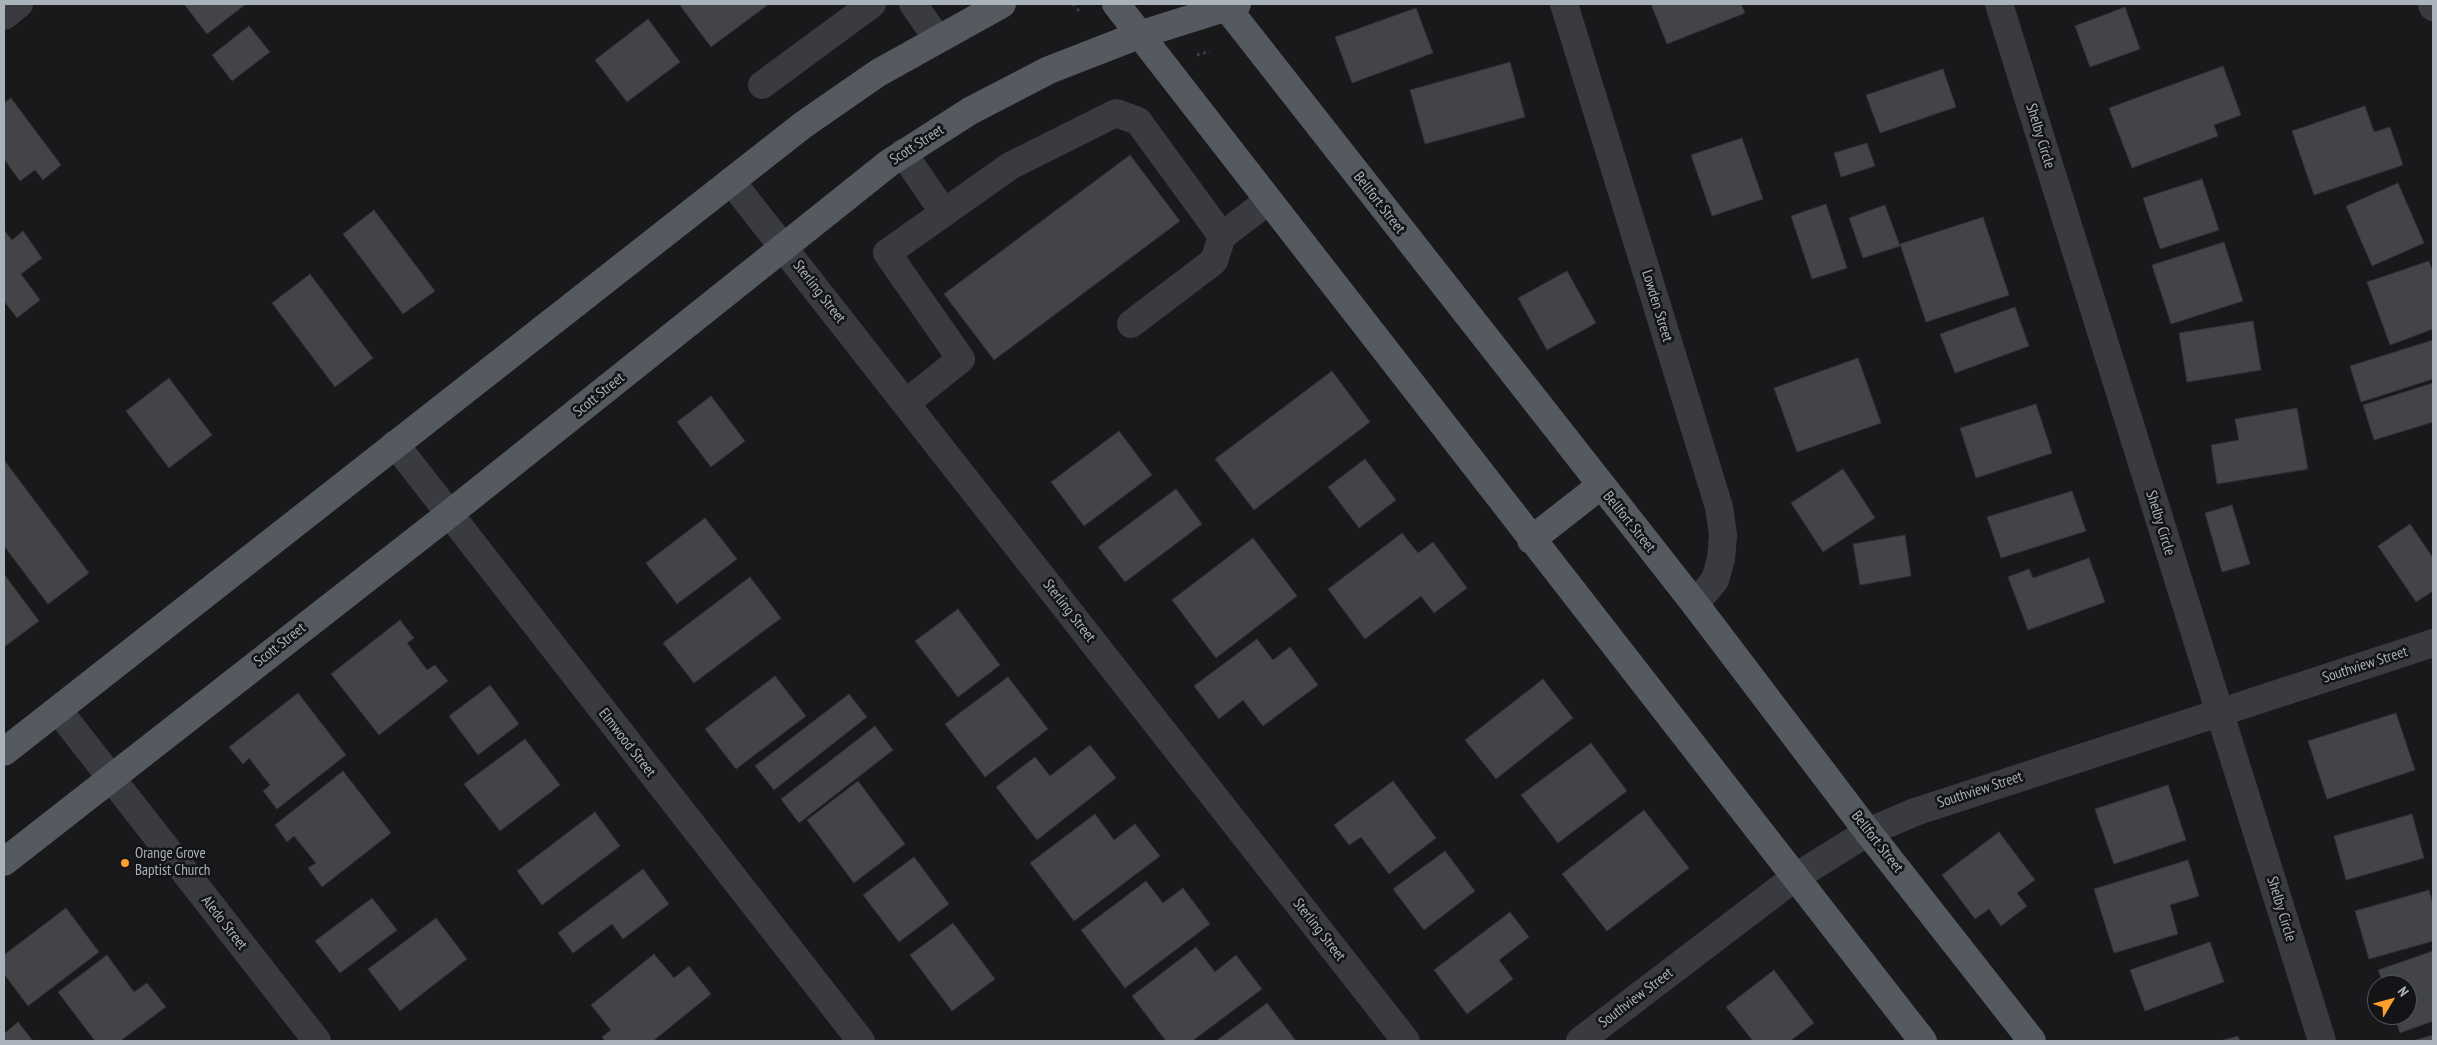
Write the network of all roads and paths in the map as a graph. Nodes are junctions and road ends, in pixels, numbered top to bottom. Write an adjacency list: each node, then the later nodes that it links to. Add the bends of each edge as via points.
1 (19, 4): 13 (street)
2 (872, 4): 18 (street)
3 (914, 4): 15 (street)
4 (1002, 4): 15 (main road)
5 (1073, 4): 12 (path)
6 (1116, 4): 14 (main road)
7 (1564, 4): 31 (street, Lowden Street, via 1719,507 1723,535 1721,560 1715,580)
8 (1999, 4): 34 (street, Shelby Circle)
9 (2432, 4): 11 (street)
10 (1229, 5): 14 (main road, Scott Street); 28 (main road, Bellfort Street)
11 (2433, 7)
12 (1080, 12)
13 (4, 16)
14 (1139, 35): 19 (main road, Scott Street, via 1050,70 970,111); 21 (main road)
15 (937, 38): 20 (main road, via 826,109)
16 (1210, 51): 17 (path)
17 (1196, 56)
18 (762, 85)
19 (903, 154): 22 (street); 24 (main road, Scott Street)
20 (731, 181): 24 (street, Sterling Street); 27 (main road)
21 (1268, 201): 23 (street); 30 (main road)
22 (944, 213): 23 (street, via 1010,166 1116,113 1138,121); 26 (street, via 887,253 961,359)
23 (1222, 236): 25 (street, via 1214,261)
24 (784, 248): 26 (street, Sterling Street); 29 (main road, Scott Street)
25 (1131, 324)
26 (906, 403): 42 (street, Sterling Street)
27 (395, 444): 29 (street, Elmwood Street); 33 (main road)
28 (1600, 486): 30 (main road); 31 (main road, Bellfort Street)
29 (448, 515): 36 (main road, Scott Street); 41 (street, Elmwood Street)
30 (1531, 540): 39 (main road)
31 (1695, 604): 37 (main road, Bellfort Street)
32 (2433, 643): 34 (street, Southview Street)
33 (58, 710): 35 (main road); 36 (street, Aledo Street)
34 (2219, 712): 37 (street, Southview Street, via 1914,812); 46 (street, Shelby Circle)
35 (4, 752)
36 (110, 777): 38 (main road, Scott Street); 40 (street, Aledo Street)
37 (1868, 832): 39 (street, Southview Street); 45 (main road, Bellfort Street)
38 (4, 862)
39 (1794, 878): 43 (street, Southview Street); 44 (main road)
40 (317, 1041)
41 (861, 1041)
42 (1406, 1041)
43 (1580, 1041)
44 (1923, 1041)
45 (2032, 1041)
46 (2322, 1041)

